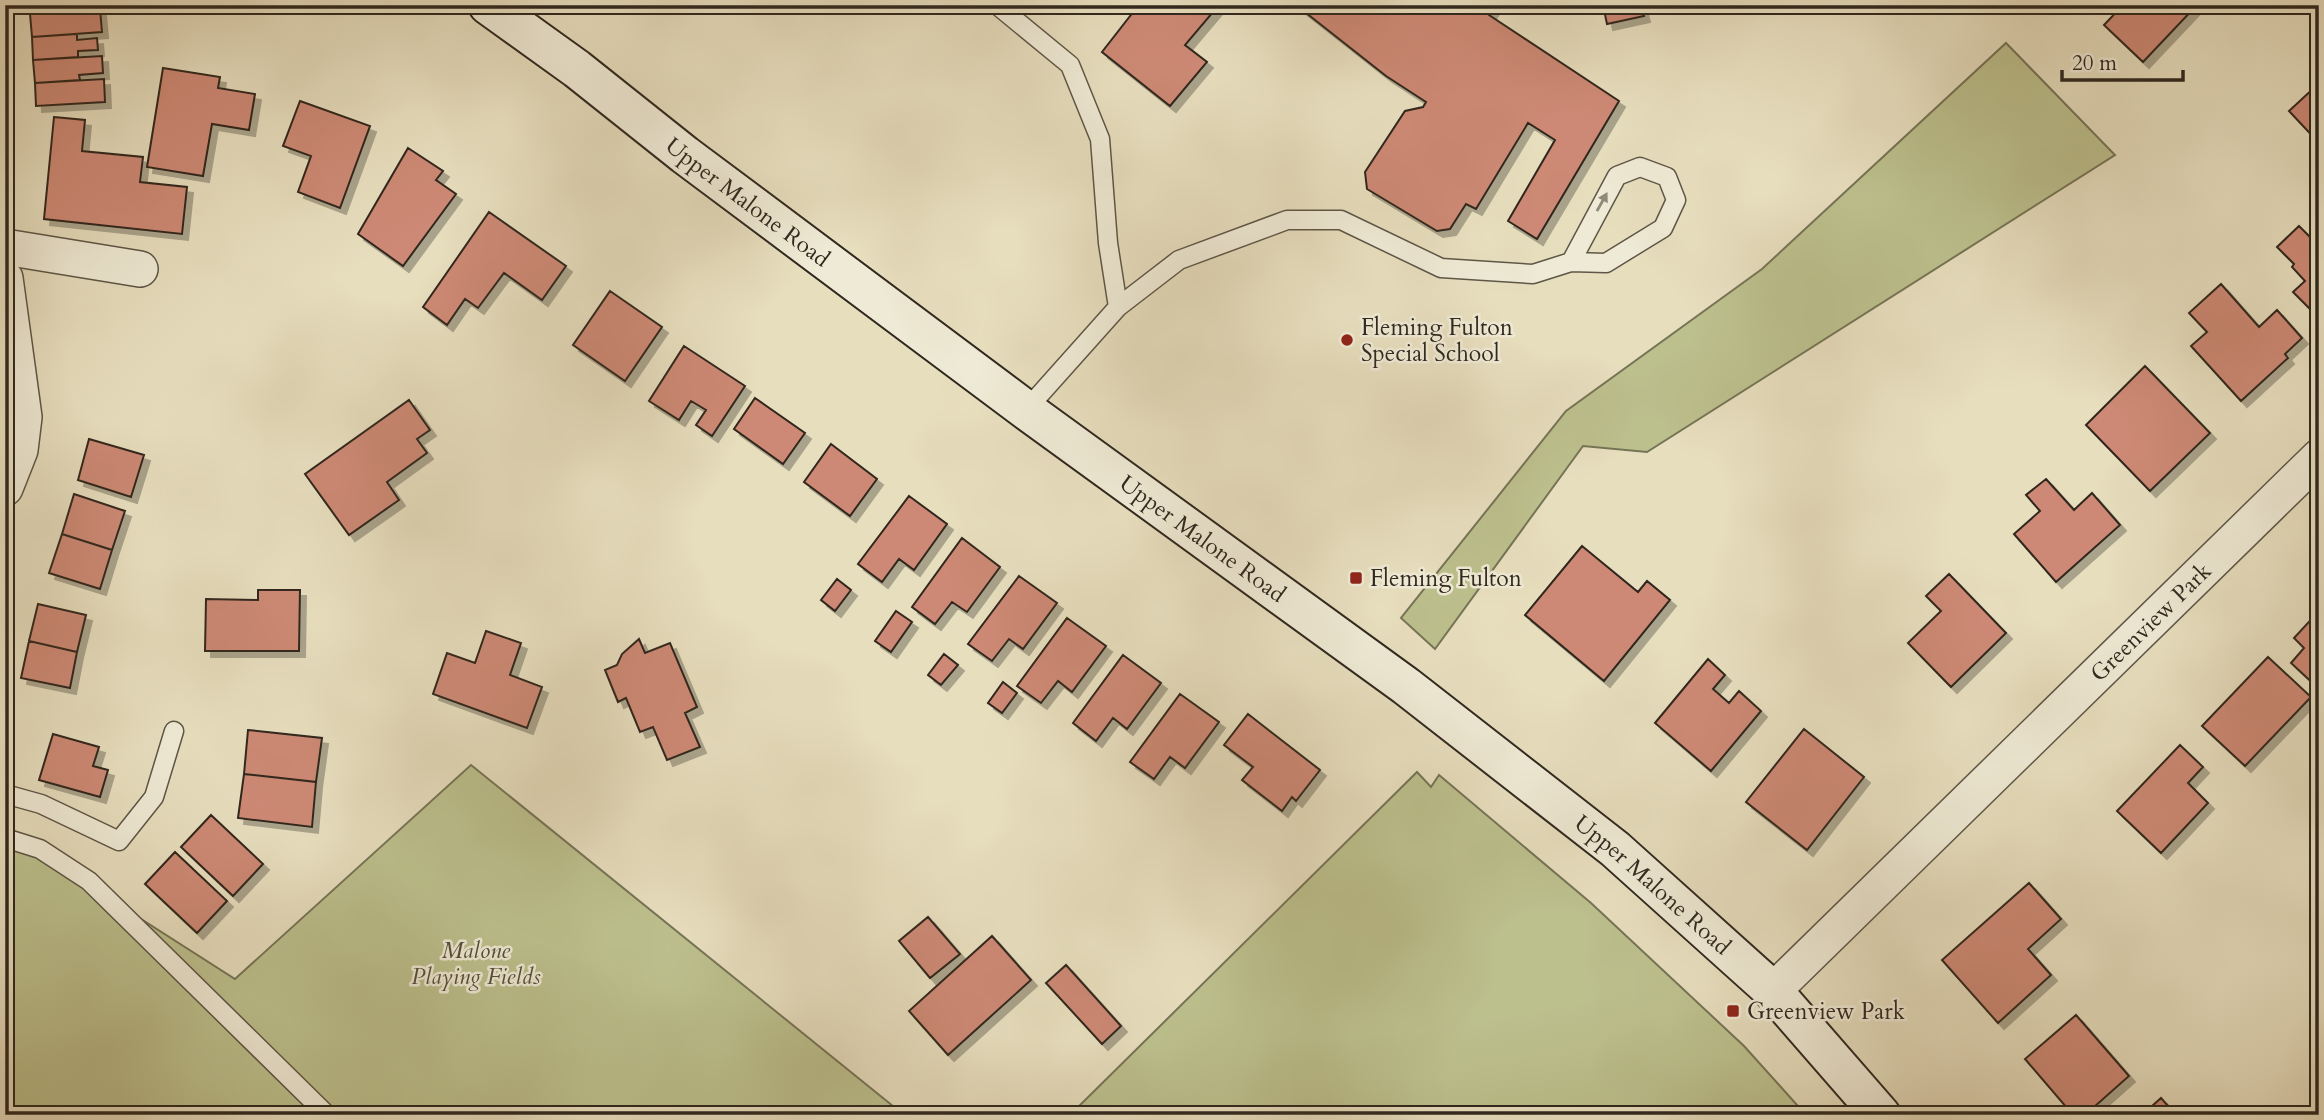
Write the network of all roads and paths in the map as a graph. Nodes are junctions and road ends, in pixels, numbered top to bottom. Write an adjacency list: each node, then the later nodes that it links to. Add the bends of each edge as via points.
1 (488, 5): 8 (main road, Upper Malone Road)
2 (997, 5): 7 (lane, via 1070,65 1100,139)
3 (5, 247): 5 (street)
4 (1571, 262): 4 (lane, one-way to 4, via 1617,176 1640,167 1667,177 1676,200 1663,229 1606,263); 7 (lane, via 1532,274 1441,268 1341,220 1287,220 1179,260)
5 (141, 268)
6 (5, 278): 10 (street, via 24,417 20,450)
7 (1118, 307): 8 (lane)
8 (1026, 410): 14 (main road, Upper Malone Road, via 1406,686 1615,849)
9 (2319, 457): 14 (street, Greenview Park)
10 (5, 488)
11 (174, 731): 12 (lane, via 154,797 119,841 41,804)
12 (5, 794)
13 (5, 838): 15 (lane, via 40,849 89,881)
14 (1773, 991): 16 (main road, Upper Malone Road)
15 (327, 1115)
16 (1881, 1115)

